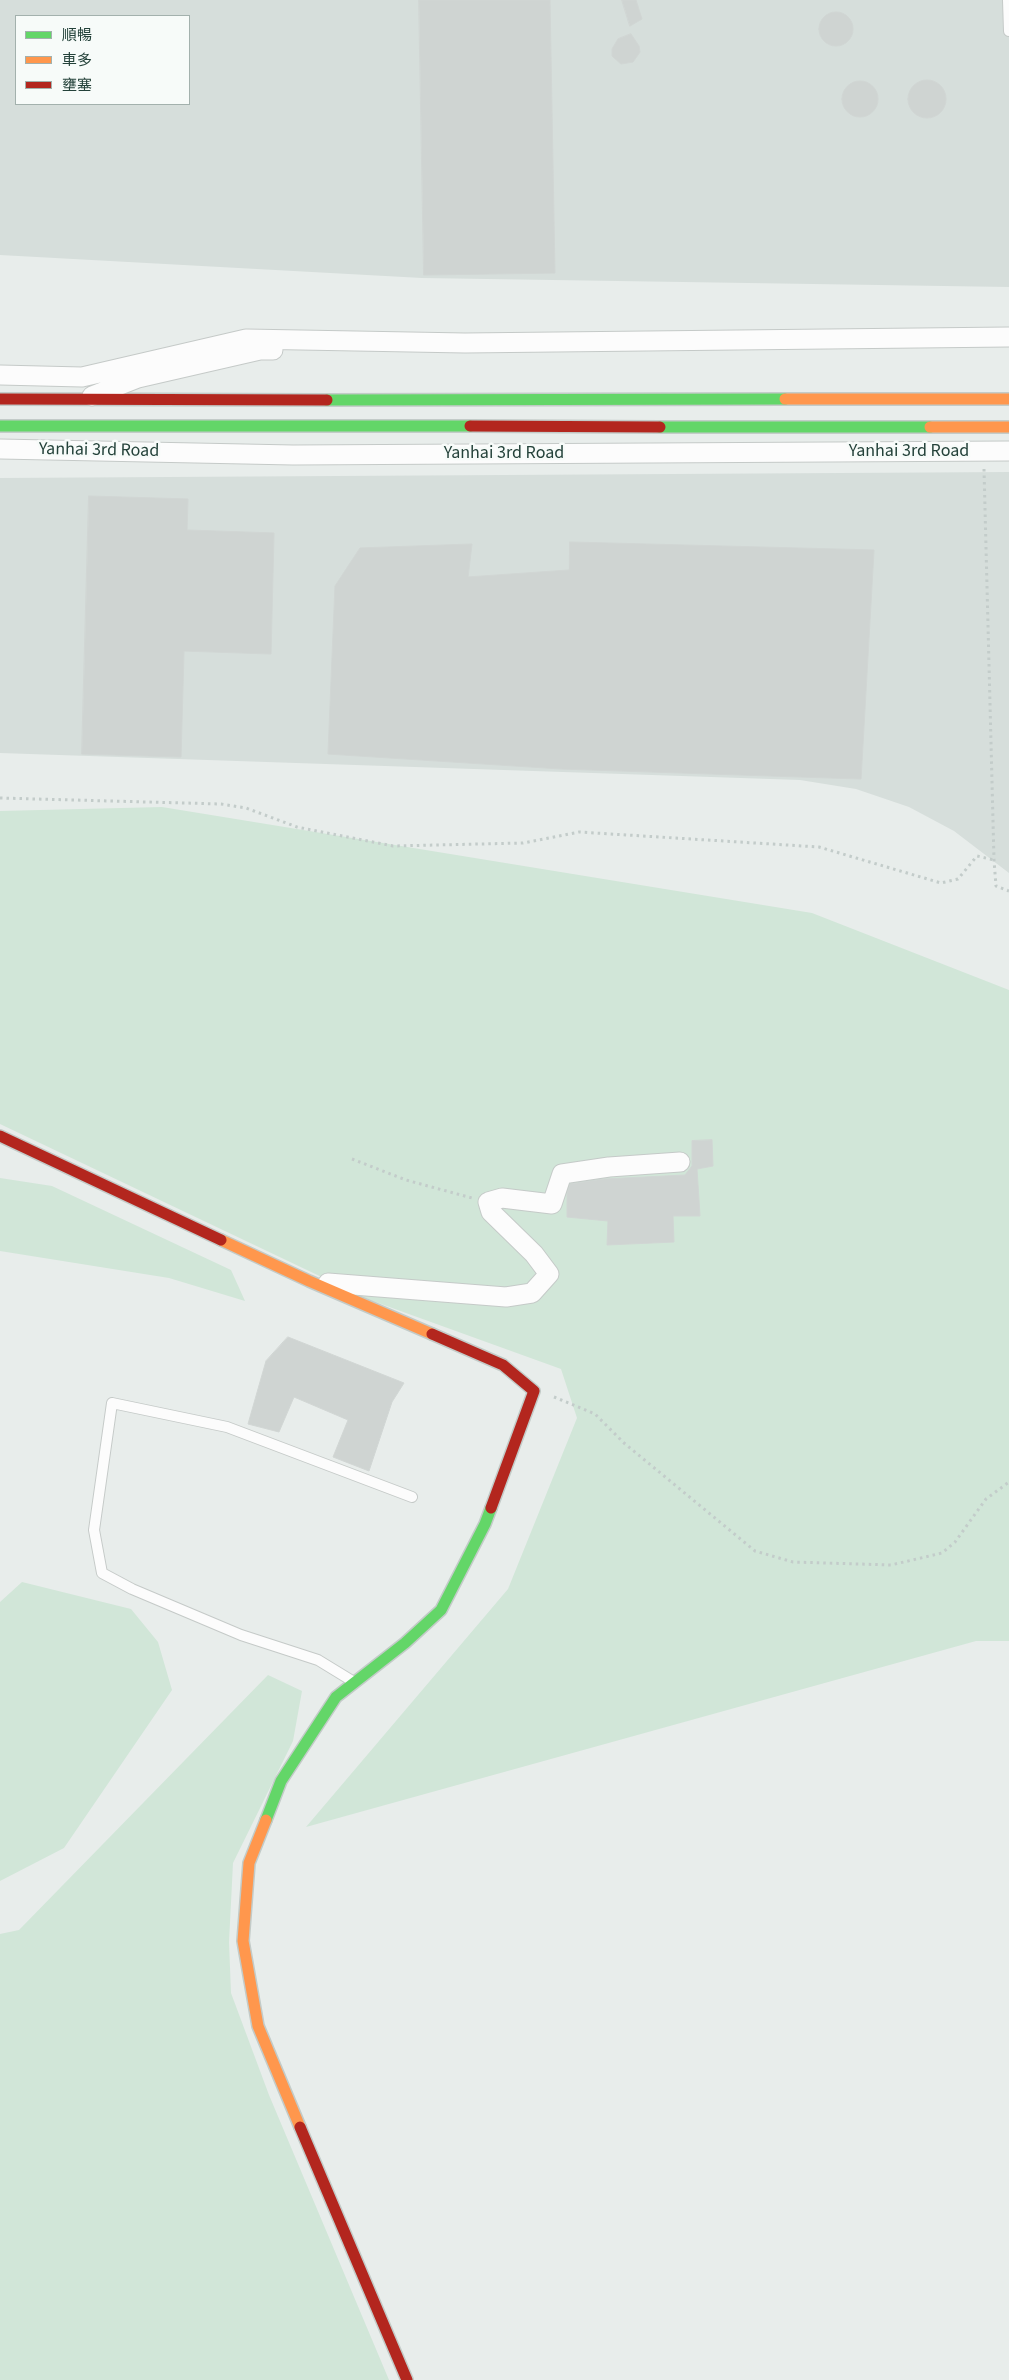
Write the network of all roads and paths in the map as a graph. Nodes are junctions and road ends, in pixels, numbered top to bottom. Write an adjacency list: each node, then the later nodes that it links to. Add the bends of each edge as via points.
1 (1008, 0): 2 (lane)
2 (1009, 31)
3 (1009, 337): 4 (street)
4 (834, 340): 5 (street, via 465,343 246,339 82,377); 9 (street, via 810,351 526,354 260,350 138,378)
5 (0, 375)
6 (0, 399): 9 (main road)
7 (962, 399): 8 (main road); 9 (main road); 12 (street)
8 (1009, 399)
9 (80, 401): 11 (street)
10 (0, 426): 11 (main road, Yanhai 3rd Road)
11 (82, 427): 12 (main road, Yanhai 3rd Road); 17 (street)
12 (962, 427): 13 (main road, Yanhai 3rd Road); 15 (street)
13 (1009, 427)
14 (0, 449): 17 (street, Yanhai 3rd Road)
15 (962, 451): 16 (street, Yanhai 3rd Road); 17 (street, Yanhai 3rd Road, via 312,455); 19 (path, via 985,469)
16 (1009, 451)
17 (82, 452)
18 (0, 798): 19 (path, via 221,804 246,808 297,827 393,846 524,843 579,832 819,847 941,883 958,879 977,856)
19 (994, 860): 20 (path, via 996,886)
20 (1009, 891)
21 (0, 1136): 25 (main road)
22 (352, 1160): 24 (path, via 406,1180)
23 (680, 1162): 24 (street, via 562,1174 552,1204 502,1198)
24 (488, 1202): 25 (street, via 491,1212 534,1254 549,1274 532,1292 506,1297)
25 (309, 1281): 26 (main road, via 503,1364)
26 (534, 1391): 27 (path, via 595,1414 624,1443 736,1537 755,1551 793,1562 890,1565 942,1553 955,1542 986,1499); 29 (main road, via 485,1524 440,1610 405,1643)
27 (1009, 1482)
28 (412, 1497): 29 (lane, via 227,1427 112,1403 94,1530 102,1574 241,1635 318,1660)
29 (355, 1682): 30 (main road, via 336,1696 281,1781 249,1864 243,1941 258,2026)
30 (407, 2380)

